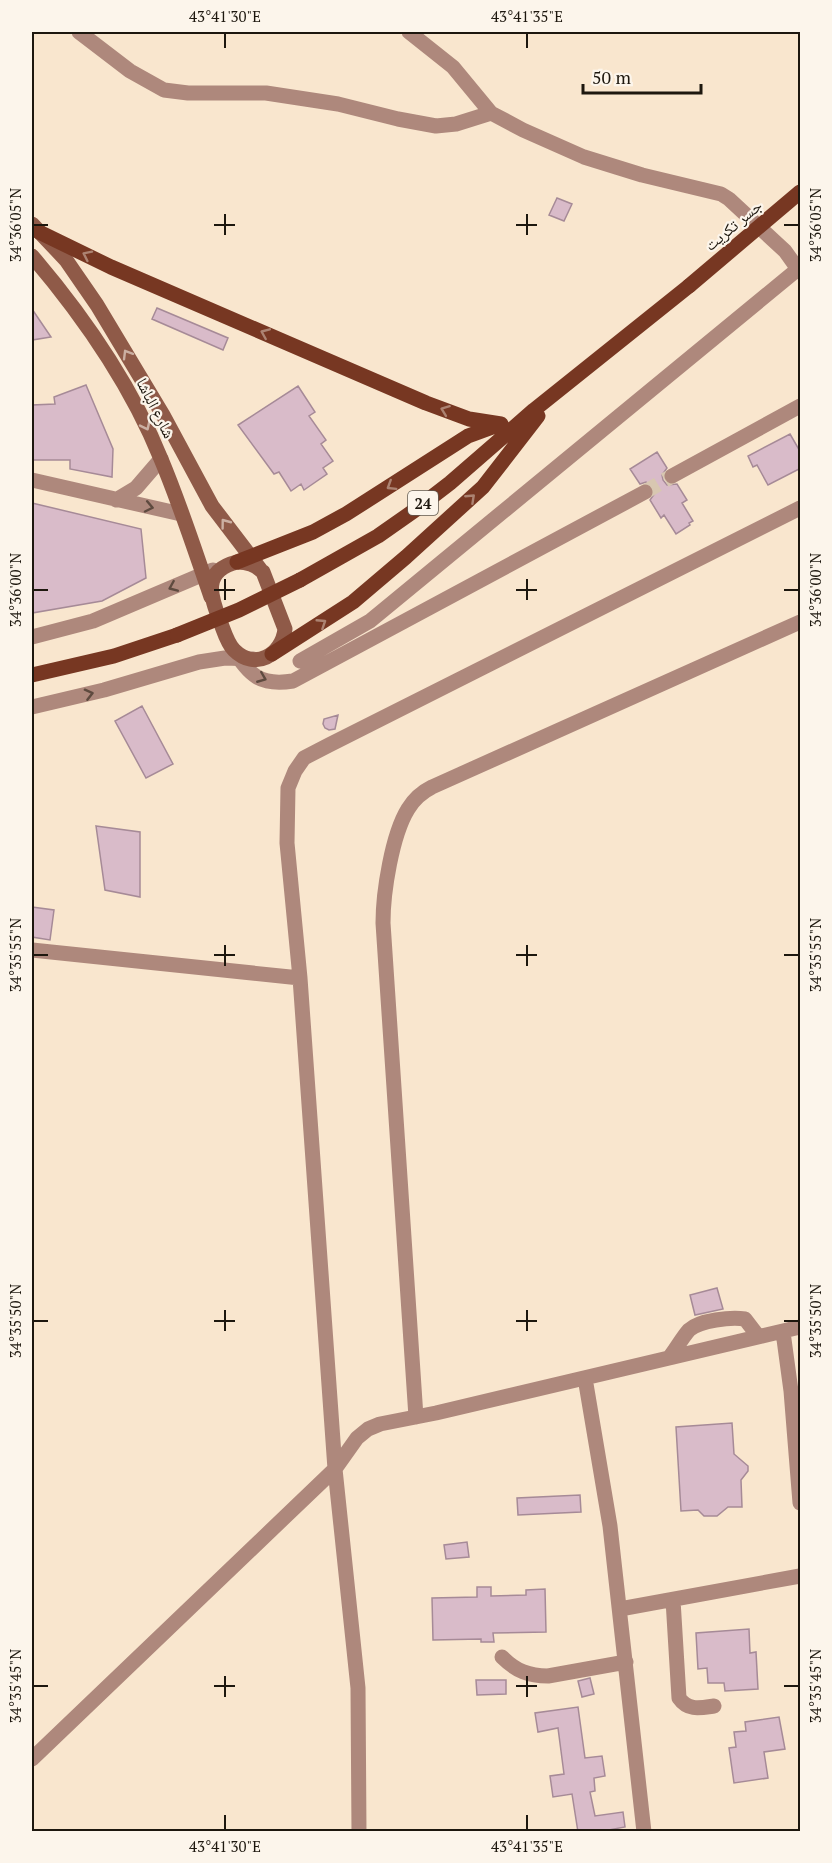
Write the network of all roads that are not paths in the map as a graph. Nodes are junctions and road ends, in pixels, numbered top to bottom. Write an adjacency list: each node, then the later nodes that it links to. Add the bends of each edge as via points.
1 (79, 32): 3 (street, via 130,71 164,90 266,93 436,126)
2 (409, 32): 3 (street, via 453,67)
3 (491, 113): 7 (street, via 584,157 721,194 785,251)
4 (801, 192): 8 (main road, جسر تكريت / 24, bridge)
5 (35, 228): 11 (main road, one-way to 5, via 469,419 426,403 111,267); 19 (main road, one-way to 5, via 163,415 97,304 66,260)
6 (32, 256): 12 (main road, شارع الباشا, one-way to 12, via 91,331 133,399)
7 (799, 270): 26 (street, via 370,621)
8 (566, 385): 10 (main road, 24); 23 (main road, one-way to 8, via 353,602 415,549 483,487)
9 (801, 406): 13 (street)
10 (534, 410): 11 (main road); 27 (main road, 24, bridge, via 415,510 300,580 177,635 82,665)
11 (501, 424): 19 (main road, one-way to 19, via 468,436 313,532)
12 (161, 459): 16 (street, via 136,488); 18 (main road, شارع الباشا)
13 (672, 476)
14 (32, 480): 16 (street)
15 (645, 492): 26 (street)
16 (116, 500): 18 (street, one-way to 18)
17 (801, 508): 30 (street, via 304,758 288,788 287,804)
18 (181, 514): 20 (main road, شارع الباشا)
19 (238, 561): 20 (street); 21 (main road, via 214,577); 23 (main road, via 260,569)
20 (203, 574): 21 (main road, شارع الباشا); 24 (street, one-way to 24, via 93,621)
21 (211, 597): 25 (main road, via 229,644)
22 (801, 622): 37 (street, via 432,787 415,799 404,816 388,869 383,916)
23 (288, 636): 25 (main road, via 272,654); 26 (street)
24 (32, 637)
25 (246, 659): 26 (street, one-way to 26, via 248,672 277,683 294,681); 28 (street, one-way to 25, via 199,662)
26 (304, 667)
27 (32, 675)
28 (32, 707)
29 (32, 950): 30 (street)
30 (300, 978): 38 (street)
31 (801, 1327): 32 (street)
32 (783, 1332): 33 (street); 36 (street)
33 (758, 1336): 34 (street); 34 (street, via 745,1319 730,1317 691,1329)
34 (669, 1358): 35 (street)
35 (585, 1378): 37 (street); 42 (street)
36 (796, 1391): 39 (street)
37 (416, 1417): 38 (street, via 368,1429)
38 (335, 1469): 46 (street); 47 (street, via 357,1677)
39 (801, 1503)
40 (801, 1576): 41 (street)
41 (673, 1600): 42 (street); 45 (street, via 679,1698 693,1708)
42 (621, 1609): 44 (street)
43 (502, 1657): 44 (street, via 518,1671 538,1676)
44 (626, 1662): 48 (street)
45 (714, 1706)
46 (32, 1759)
47 (358, 1832)
48 (644, 1832)

